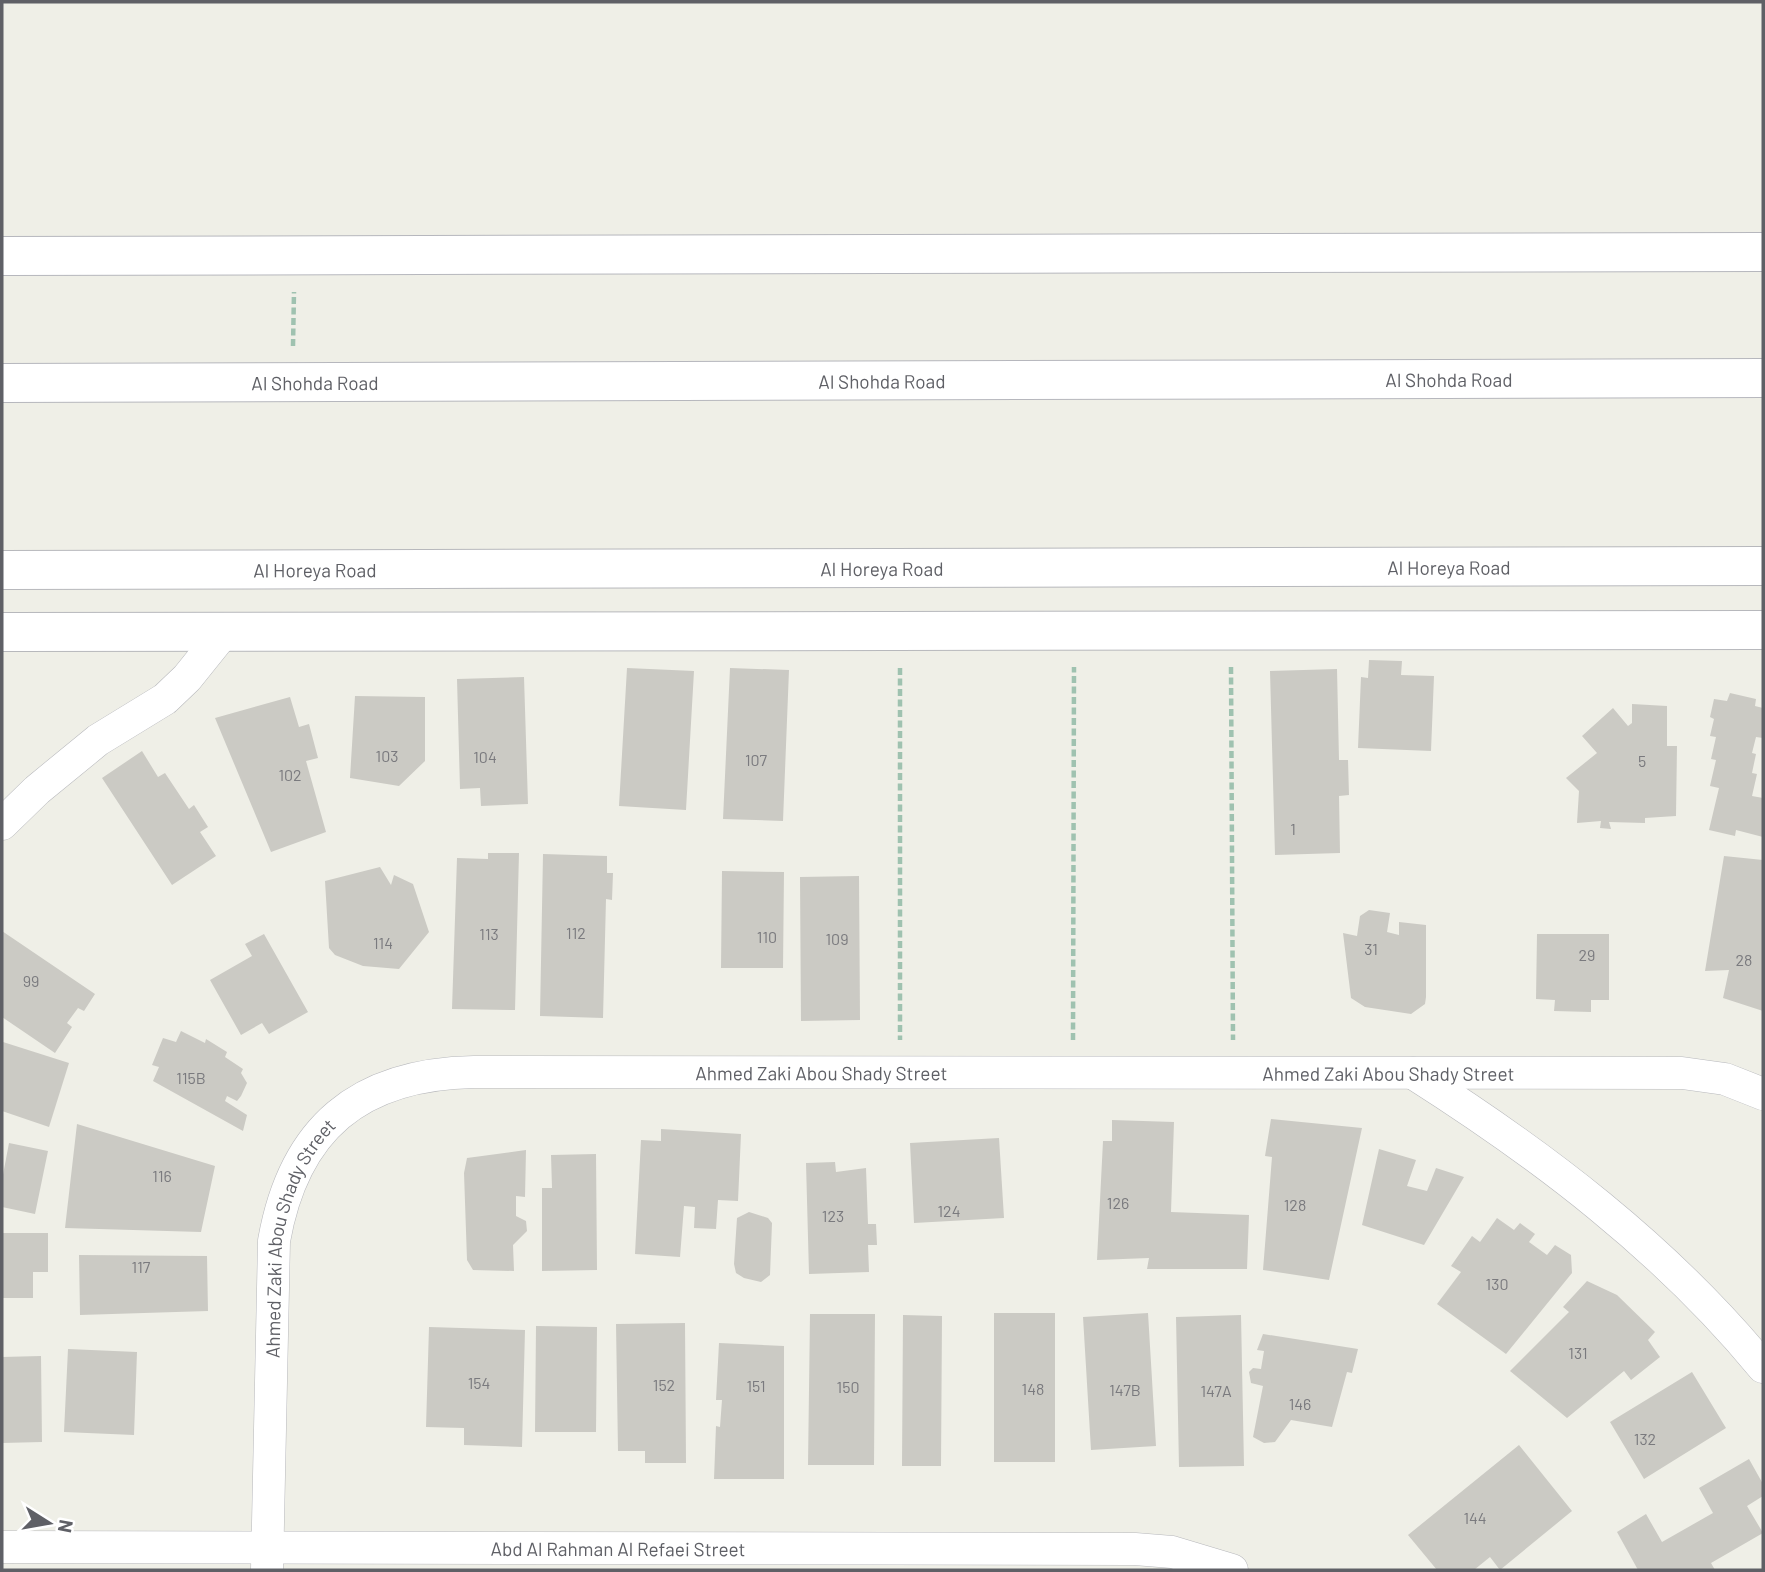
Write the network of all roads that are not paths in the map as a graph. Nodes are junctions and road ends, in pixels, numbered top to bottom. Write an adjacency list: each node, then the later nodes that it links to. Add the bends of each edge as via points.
1 (1763, 252): 2 (street)
2 (2, 256)
3 (1763, 378): 4 (street, Al Shohda Road)
4 (2, 383)
5 (1763, 566): 6 (street, Al Horeya Road)
6 (2, 570)
7 (1763, 630): 9 (street)
8 (2, 632): 9 (street)
9 (224, 632): 10 (street, via 165,699 99,740)
10 (2, 824)
11 (1413, 1073): 12 (street, Ahmed Zaki Abou Shady Street, via 1682,1073 1725,1079); 13 (street, via 1487,1120 1624,1226 1688,1285); 15 (street, Ahmed Zaki Abou Shady Street, via 438,1073 402,1080 369,1094 338,1115 293,1171 281,1205 274,1241)
12 (1763, 1094)
13 (1763, 1367)
14 (2, 1547): 15 (street, Abd Al Rahman Al Refaei Street)
15 (267, 1559): 16 (street, Abd Al Rahman Al Refaei Street)
16 (724, 1559): 17 (street, Abd Al Rahman Al Refaei Street, via 1135,1549 1172,1552)
17 (1232, 1570)

